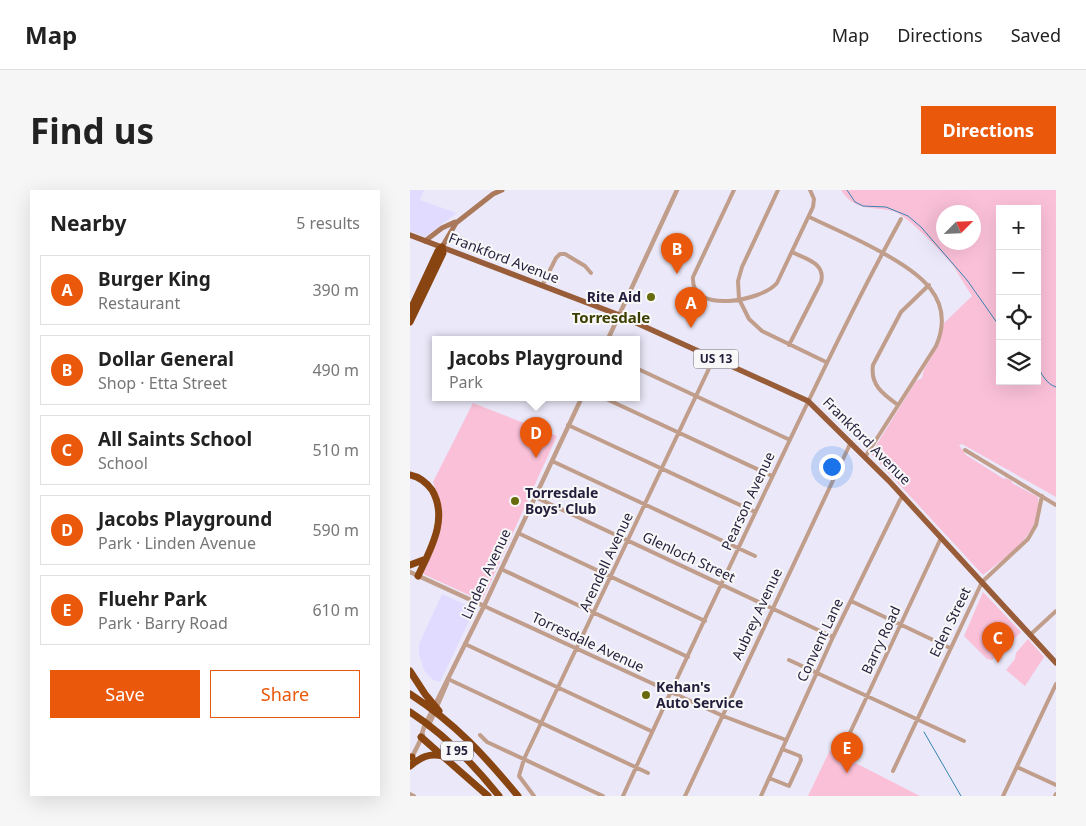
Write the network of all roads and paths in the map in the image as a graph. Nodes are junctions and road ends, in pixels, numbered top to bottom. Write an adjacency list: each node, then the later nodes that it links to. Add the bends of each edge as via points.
1 (502, 190): 6 (main road)
2 (677, 190): 20 (street)
3 (734, 190): 18 (street, via 693,277 696,291 705,297 722,302)
4 (778, 190): 18 (street, via 742,267 738,281)
5 (810, 190): 7 (street, via 814,203)
6 (494, 191): 9 (main road)
7 (809, 217): 13 (street); 14 (street)
8 (901, 219): 14 (street, Pearson Avenue)
9 (458, 220): 11 (main road); 12 (main road)
10 (410, 235): 11 (main road, Frankford Avenue / US 13)
11 (425, 241): 12 (main road, Frankford Avenue / US 13)
12 (442, 247): 17 (main road, Frankford Avenue / US 13); 19 (highway); 21 (highway, via 443,253)
13 (792, 252): 18 (street, via 773,288); 23 (street, via 816,263 823,275)
14 (883, 252): 16 (street, via 910,268); 25 (street, Pearson Avenue)
15 (591, 273): 17 (street, via 585,266 560,254)
16 (929, 285): 31 (street, via 940,309 940,333 936,346); 31 (street, via 897,317 874,364 876,385)
17 (542, 286): 20 (main road, Frankford Avenue / US 13)
18 (740, 299): 23 (street, via 745,314 755,326)
19 (410, 311)
20 (619, 315): 22 (street); 24 (main road, Frankford Avenue / US 13)
21 (410, 322)
22 (609, 336)
23 (789, 344): 25 (street)
24 (714, 358): 27 (street, Arendell Avenue); 28 (main road, Frankford Avenue / US 13)
25 (826, 362): 28 (street, Pearson Avenue)
26 (640, 370): 27 (street)
27 (696, 396): 33 (street, Arendell Avenue); 34 (street)
28 (808, 400): 34 (street, Pearson Avenue); 35 (main road, Frankford Avenue / US 13)
29 (580, 401): 32 (street, Linden Avenue)
30 (611, 401): 33 (street)
31 (898, 405): 37 (street)
32 (568, 425): 38 (street, Linden Avenue); 39 (street)
33 (679, 433): 39 (street, Arendell Avenue); 41 (street)
34 (790, 440): 41 (street, Pearson Avenue)
35 (850, 442): 37 (main road, Frankford Avenue / US 13); 63 (street, Aubrey Avenue)
36 (965, 450): 43 (street)
37 (865, 457): 42 (main road, Frankford Avenue / US 13)
38 (552, 461): 44 (street, Linden Avenue); 46 (street)
39 (662, 469): 46 (street, Arendell Avenue); 47 (street)
40 (410, 475): 53 (highway, via 426,482 436,502 437,531)
41 (772, 476): 47 (street, Pearson Avenue)
42 (903, 496): 49 (main road, Frankford Avenue / US 13); 61 (street, Convent Lane)
43 (1042, 496): 45 (street); 59 (street, Eden Street, via 1036,525 1028,539)
44 (535, 497): 48 (street, Linden Avenue); 50 (street, Glenloch Street)
45 (1056, 504)
46 (645, 505): 50 (street, Arendell Avenue); 51 (street)
47 (755, 512): 51 (street, Pearson Avenue)
48 (518, 533): 55 (street, Linden Avenue); 58 (street)
49 (941, 538): 59 (main road, Frankford Avenue / US 13); 67 (street, Barry Road)
50 (628, 541): 58 (street, Arendell Avenue); 60 (street, Glenloch Street)
51 (738, 549): 52 (street); 60 (street, Pearson Avenue)
52 (755, 556)
53 (426, 559): 54 (highway); 57 (highway)
54 (410, 565)
55 (501, 569): 62 (street, Linden Avenue); 65 (street)
56 (410, 572): 57 (street, Torresdale Avenue)
57 (418, 576): 62 (street, Torresdale Avenue)
58 (611, 577): 65 (street, Arendell Avenue); 66 (street)
59 (982, 582): 68 (main road, Frankford Avenue / US 13); 71 (street, Eden Street)
60 (722, 585): 63 (street, Glenloch Street); 66 (street, Pearson Avenue)
61 (851, 601): 67 (street); 69 (street, Convent Lane)
62 (484, 606): 70 (street, Linden Avenue); 72 (street, Torresdale Avenue)
63 (772, 608): 69 (street, Glenloch Street); 85 (street, Aubrey Avenue)
64 (1056, 611): 68 (street)
65 (594, 613): 72 (street, Arendell Avenue); 73 (street)
66 (705, 621): 73 (street, Pearson Avenue)
67 (901, 624): 71 (street); 83 (street, Barry Road)
68 (1030, 634): 75 (main road, Frankford Avenue / US 13)
69 (833, 637): 77 (street, Convent Lane)
70 (465, 644): 78 (street, Linden Avenue); 80 (street)
71 (950, 648): 87 (street, Eden Street)
72 (576, 650): 80 (street, Arendell Avenue); 81 (street, Torresdale Avenue)
73 (688, 657): 81 (street, Pearson Avenue)
74 (789, 660): 77 (street)
75 (1056, 663)
76 (410, 671): 86 (highway)
77 (818, 673): 83 (street); 92 (street, Convent Lane)
78 (448, 679): 88 (street); 91 (street, Linden Avenue)
79 (1056, 684): 101 (street)
80 (558, 687): 88 (street, Arendell Avenue); 89 (street)
81 (671, 692): 85 (street, Torresdale Avenue); 89 (street, Pearson Avenue)
82 (410, 694): 86 (highway, I 95)
83 (867, 697): 87 (street); 95 (street, Barry Road)
84 (410, 712): 109 (highway, I 95, via 438,732)
85 (723, 716): 92 (street, Torresdale Avenue); 114 (street, Aubrey Avenue)
86 (444, 718): 110 (highway, I 95, via 479,751)
87 (916, 720): 93 (street); 102 (street, Eden Street)
88 (541, 723): 98 (street, Arendell Avenue); 100 (street)
89 (651, 731): 100 (street, Pearson Avenue)
90 (480, 735): 98 (street, via 487,742)
91 (422, 737): 96 (highway); 97 (street, Linden Avenue)
92 (786, 740): 94 (street, Convent Lane)
93 (964, 741)
94 (782, 749): 104 (street, Convent Lane); 104 (street, via 800,756 801,760 789,786)
95 (841, 752)
96 (443, 756): 99 (highway, via 426,755); 108 (highway)
97 (411, 759)
98 (524, 759): 111 (street, Arendell Avenue, via 519,776); 112 (street)
99 (410, 766)
100 (636, 767): 103 (street); 113 (street, Pearson Avenue)
101 (1017, 767): 105 (street); 116 (street)
102 (893, 771)
103 (648, 773)
104 (769, 778): 115 (street, Convent Lane)
105 (1056, 785)
106 (410, 794): 107 (street)
107 (414, 796)
108 (488, 796)
109 (499, 796)
110 (518, 796)
111 (534, 796)
112 (603, 796)
113 (623, 796)
114 (685, 796)
115 (761, 796)
116 (1003, 796)

